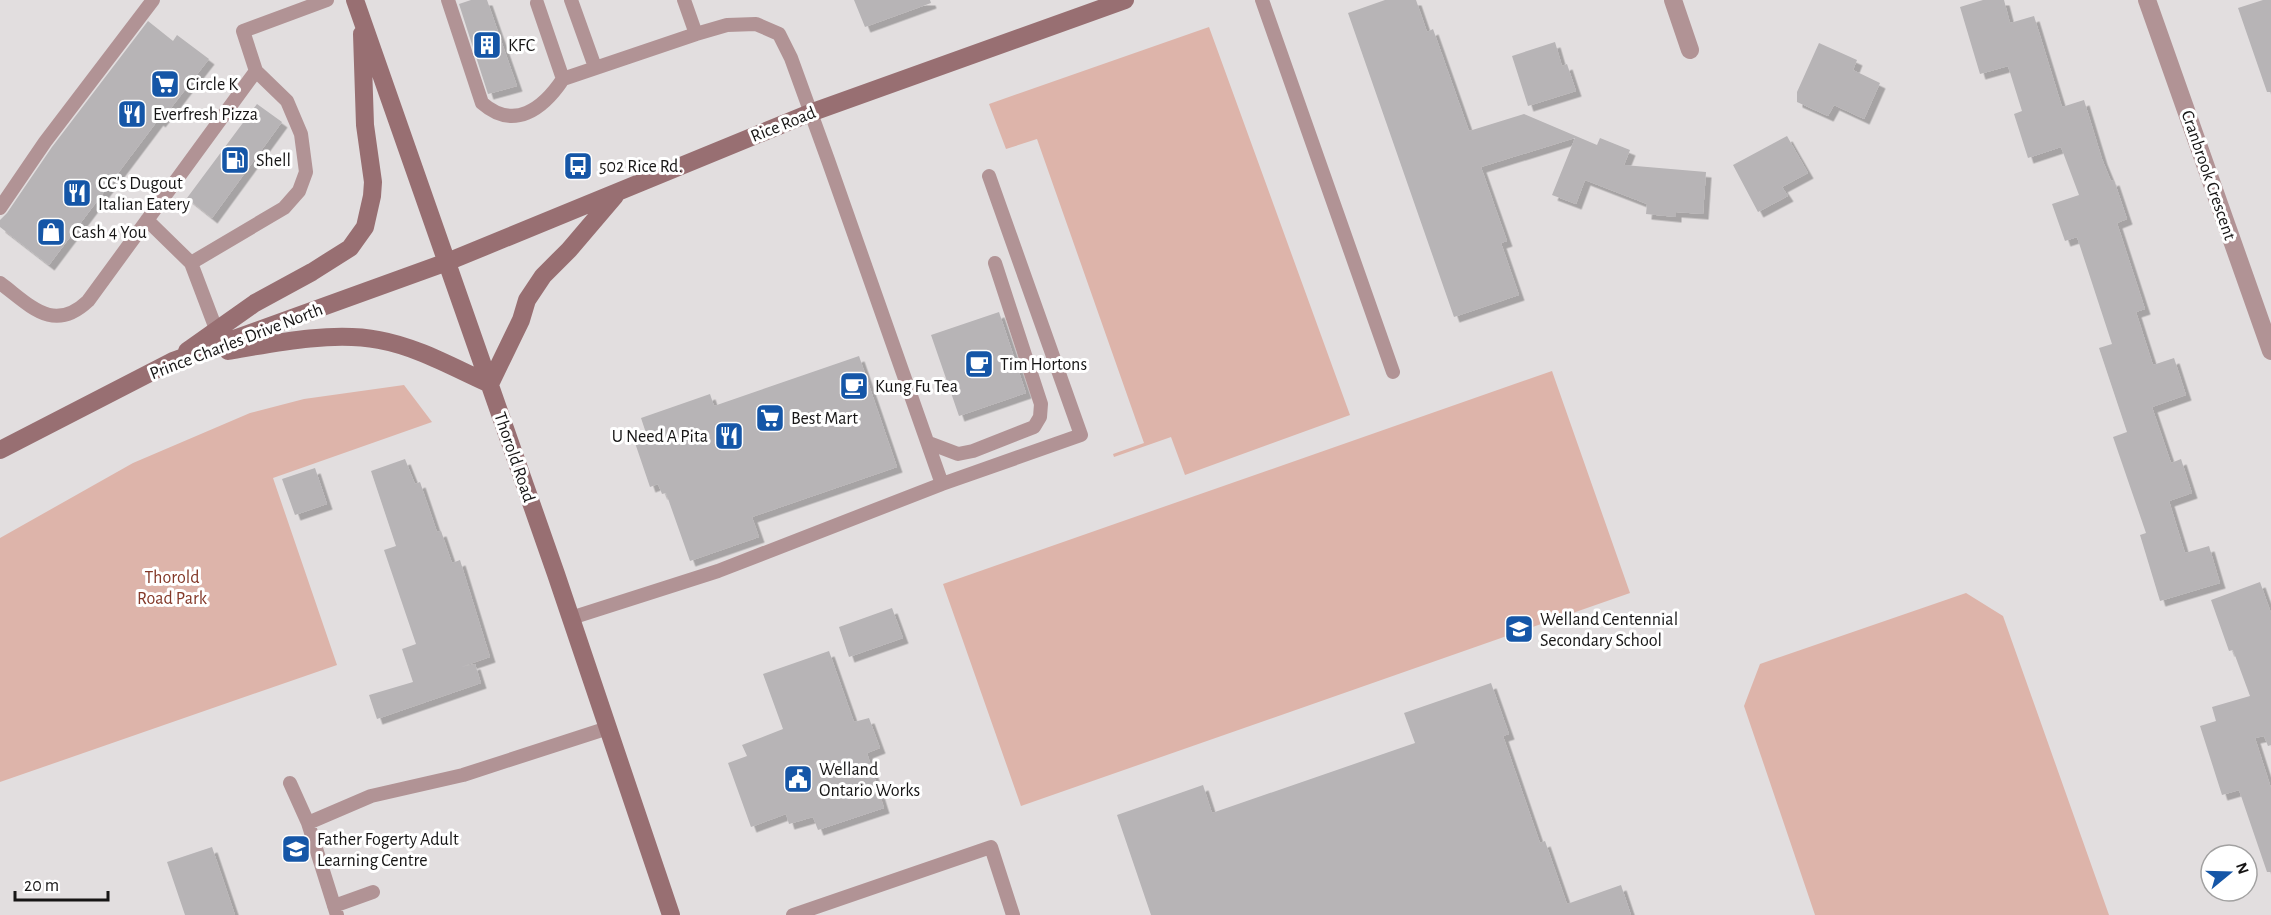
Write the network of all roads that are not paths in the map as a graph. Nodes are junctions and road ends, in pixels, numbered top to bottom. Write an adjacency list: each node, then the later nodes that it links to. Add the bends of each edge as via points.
1 (153, 0): 20 (lane)
2 (327, 0): 15 (lane, via 243,32)
3 (448, 0): 16 (lane, via 482,103 494,113 516,116 540,107)
4 (571, 0): 14 (lane)
5 (684, 0): 12 (lane)
6 (1125, 0): 17 (main road, Rice Road)
7 (1262, 0): 29 (lane)
8 (1673, 0): 13 (street)
9 (2147, 0): 27 (street, Cranbrook Crescent)
10 (537, 3): 16 (lane)
11 (358, 8): 22 (main road, Thorold Road); 26 (main road, via 365,125 373,182 364,227 350,248)
12 (696, 34): 14 (lane); 17 (lane, via 727,25 756,24 779,34)
13 (1690, 50)
14 (595, 67): 16 (lane)
15 (256, 71): 21 (lane); 24 (lane, via 287,100 301,134 306,172 299,191 284,208)
16 (563, 79)
17 (810, 113): 19 (main road, Rice Road); 31 (lane)
18 (989, 176): 33 (lane, via 1081,435)
19 (619, 192): 22 (main road, Rice Road); 30 (main road, via 543,276 527,300)
20 (0, 208)
21 (147, 220): 24 (lane); 25 (lane, via 78,311 53,318)
22 (447, 262): 28 (main road, Prince Charles Drive North); 30 (main road, Thorold Road)
23 (995, 262): 31 (lane, via 1041,404 1040,417 1034,427 973,451 958,454)
24 (191, 263): 26 (lane)
25 (0, 283)
26 (216, 329): 28 (main road)
27 (2271, 351)
28 (173, 362): 30 (main road, via 294,339 365,338 428,356); 32 (main road, Prince Charles Drive North)
29 (1393, 372)
30 (490, 384): 34 (main road, Thorold Road)
31 (928, 443): 33 (lane)
32 (0, 450)
33 (942, 484): 34 (lane, via 718,571)
34 (571, 618): 35 (main road, Thorold Road)
35 (608, 728): 37 (lane, via 463,775 371,796); 40 (main road, Thorold Road)
36 (290, 783): 37 (lane)
37 (308, 823): 39 (lane)
38 (373, 892): 39 (lane)
39 (336, 910)
40 (671, 915)
41 (793, 915): 42 (lane, via 991,847)
42 (1013, 915)

